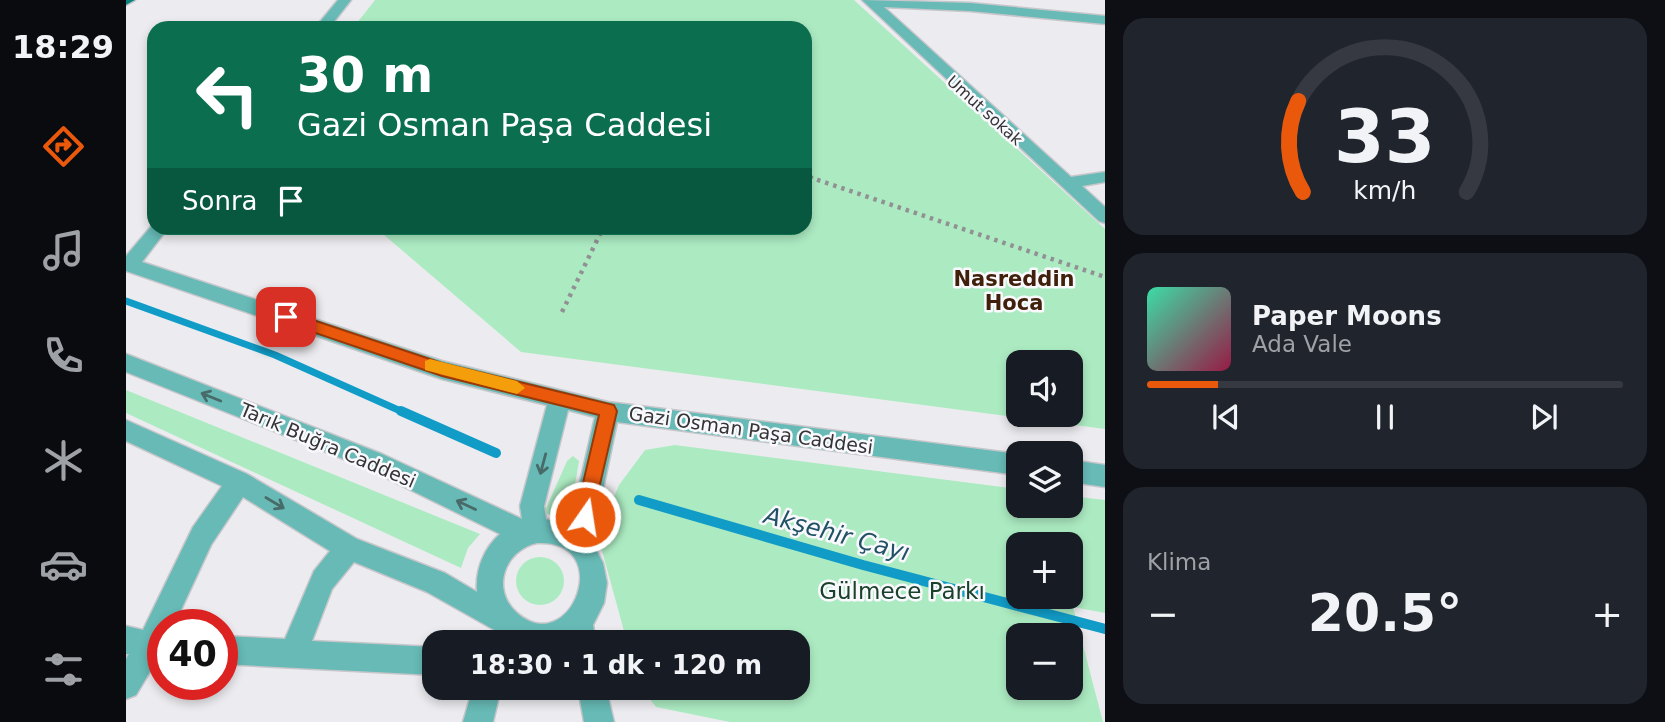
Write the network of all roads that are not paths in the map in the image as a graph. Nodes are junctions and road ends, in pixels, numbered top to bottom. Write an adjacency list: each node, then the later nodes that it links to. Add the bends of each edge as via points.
1 (345, 0): 6 (street)
2 (1079, 0): 4 (street)
3 (869, 1): 4 (street); 8 (street, Umut sokak)
4 (1087, 18): 5 (street)
5 (1105, 20)
6 (328, 21)
7 (1105, 177): 8 (street)
8 (1067, 183): 9 (street, Umut sokak)
9 (1105, 217)
10 (153, 235): 11 (street)
11 (127, 264): 13 (street, Gazi Osman Paşa Caddesi, via 442,370)
12 (126, 363): 20 (street, Tarık Buğra Caddesi, one-way to 12, via 374,461)
13 (560, 398): 14 (street, Gazi Osman Paşa Caddesi); 20 (street, one-way to 20, via 532,506)
14 (608, 411): 16 (street, Gazi Osman Paşa Caddesi); 21 (street)
15 (126, 430): 19 (street)
16 (1006, 463)
17 (1083, 473): 18 (street)
18 (1105, 476)
19 (239, 482): 22 (street, one-way to 22); 26 (street, via 202,536)
20 (531, 532): 21 (street, via 559,532); 24 (street, via 504,548 491,573 491,601)
21 (579, 544): 25 (street, via 594,571 594,588)
22 (349, 548): 23 (street, via 436,582); 28 (street, via 323,580)
23 (508, 630)
24 (511, 630)
25 (580, 630)
26 (146, 644): 30 (street)
27 (238, 651): 28 (street)
28 (293, 653): 29 (street)
29 (422, 660)
30 (126, 685)
31 (484, 700): 33 (street)
32 (594, 700): 34 (street)
33 (478, 722)
34 (599, 722)

